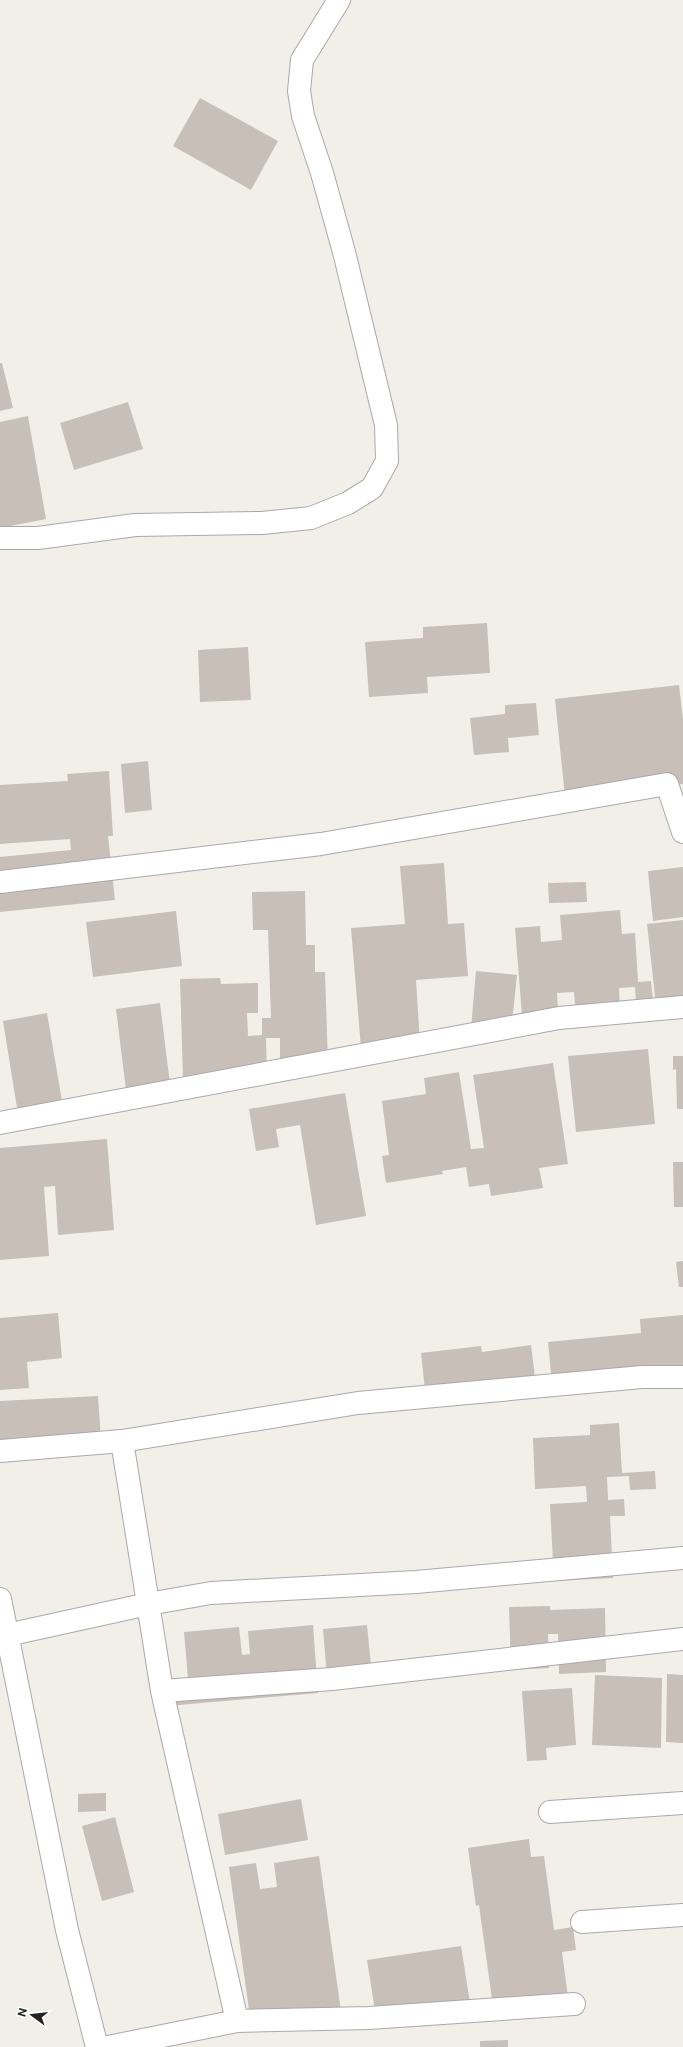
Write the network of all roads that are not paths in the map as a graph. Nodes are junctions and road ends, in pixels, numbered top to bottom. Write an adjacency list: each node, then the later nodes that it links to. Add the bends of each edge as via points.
1 (339, 0): 2 (street, via 302,60 299,91 303,116 344,252 386,425 387,461 372,488 348,503 311,518 262,523 135,525 38,538)
2 (0, 538)
3 (683, 832): 4 (street, via 667,784 321,844)
4 (0, 882)
5 (683, 1007): 6 (street, via 560,1018)
6 (0, 1122)
7 (683, 1377): 8 (street, via 642,1377 358,1403)
8 (122, 1441): 9 (street); 12 (street)
9 (0, 1451)
10 (683, 1558): 12 (street, via 416,1582 211,1593)
11 (0, 1599): 13 (street)
12 (148, 1604): 13 (street); 15 (street)
13 (7, 1635): 22 (street, via 66,1930)
14 (683, 1639): 15 (street, via 332,1679)
15 (162, 1691): 21 (street)
16 (683, 1803): 17 (street)
17 (550, 1812)
18 (683, 1915): 19 (street)
19 (582, 1922)
20 (574, 2004): 21 (street, via 369,2018)
21 (237, 2021): 23 (street)
22 (97, 2047)
23 (108, 2047)

